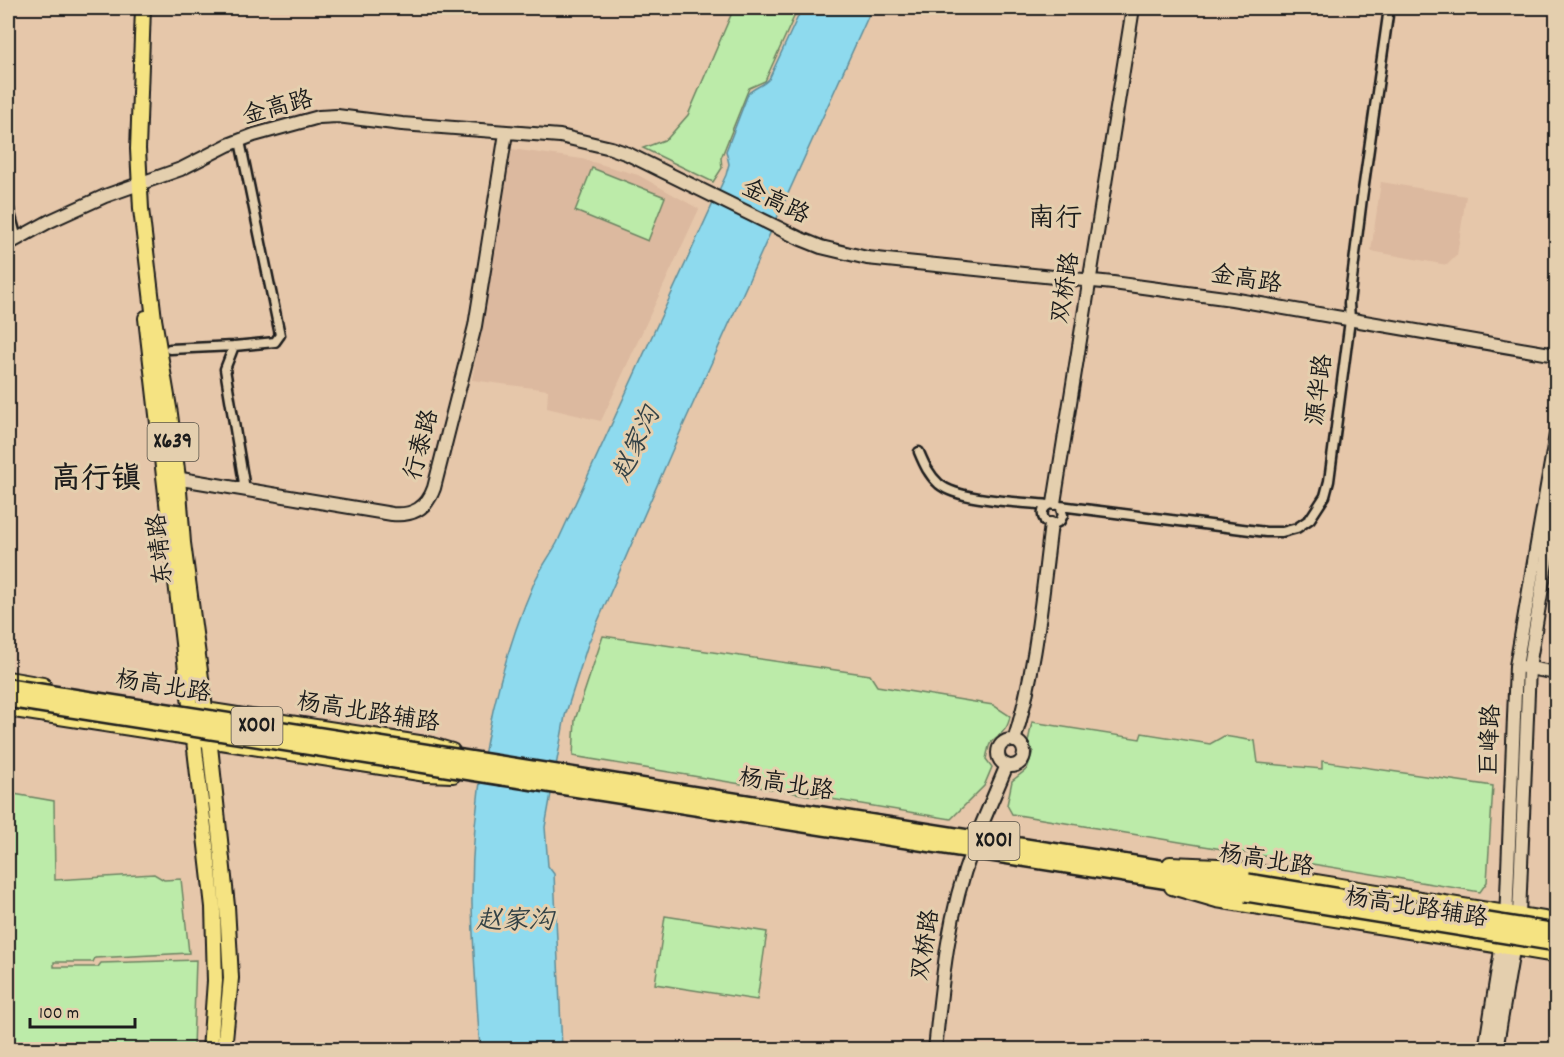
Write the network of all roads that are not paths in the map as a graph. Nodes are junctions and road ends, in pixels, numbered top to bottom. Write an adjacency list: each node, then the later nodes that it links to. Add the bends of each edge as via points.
1 (133, 8): 7 (main road, 东靖路 / X639)
2 (143, 8): 7 (main road, 东靖路 / X639)
3 (1133, 8): 10 (main road, 双桥路)
4 (1389, 8): 11 (street, 源华路, via 1362,198)
5 (506, 133): 6 (main road, 金高路, via 337,116 319,117); 10 (main road, 金高路, via 537,134 628,154 801,239 832,250 867,258); 18 (main road, 行泰路, via 475,327 434,488 425,505 401,515)
6 (240, 141): 7 (main road, 金高路); 12 (street, via 280,335 275,342)
7 (136, 185): 9 (main road, 金高路); 17 (main road, 东靖路 / X639, via 170,414)
8 (8, 206): 9 (street)
9 (12, 241)
10 (1090, 282): 11 (main road, 金高路, via 1232,299); 20 (main road, 双桥路)
11 (1350, 320): 14 (main road, 金高路); 20 (street, 源华路, via 1329,481 1318,508 1297,528 1266,532)
12 (234, 346): 13 (street); 18 (street, via 225,369)
13 (170, 349)
14 (1557, 355)
15 (1557, 434): 22 (main road, 巨峰路)
16 (919, 452): 20 (street, 源华路, via 932,476 950,490 963,495)
17 (171, 477): 18 (main road, 行泰路); 27 (main road, 东靖路 / X639, via 183,543)
18 (245, 489)
19 (1557, 502): 22 (main road, 巨峰路)
20 (1054, 505): 21 (street, via 1062,512 1062,518); 21 (street, via 1043,509 1042,515)
21 (1051, 524): 31 (main road, 双桥路, via 1032,666)
22 (1523, 667): 23 (main road); 37 (main road, 巨峰路)
23 (1557, 673)
24 (8, 679): 27 (main road, 杨高北路辅路 / X001)
25 (8, 687): 33 (highway, 杨高北路 / X001, bridge)
26 (8, 699): 33 (highway, 杨高北路 / X001, bridge)
27 (199, 706): 29 (main road, 东靖路 / X639); 30 (main road, 东靖路); 33 (main road, 杨高北路辅路 / X001, bridge, via 432,745)
28 (8, 709): 29 (main road, 杨高北路辅路 / X001)
29 (194, 740): 30 (main road, 杨高北路辅路 / X001); 43 (main road, 东靖路, via 213,907 215,981)
30 (209, 740): 33 (main road, 杨高北路辅路 / X001, bridge, via 426,774); 44 (main road, 东靖路, via 231,978)
31 (1014, 741): 32 (main road, 双桥路, via 1007,741 999,749 999,757); 32 (main road, 双桥路, via 1021,746 1023,757 1018,763)
32 (1007, 765): 34 (main road, 双桥路)
33 (505, 771): 34 (highway, 杨高北路 / X001)
34 (974, 844): 35 (highway, 杨高北路 / X001); 45 (main road, 双桥路, via 948,933)
35 (1130, 869): 36 (highway, 杨高北路 / X001); 37 (main road, 杨高北路辅路 / X001, via 1218,866); 41 (main road, 杨高北路辅路 / X001, via 1217,900)
36 (1247, 888): 39 (highway, 杨高北路 / X001, bridge); 40 (highway, 杨高北路 / X001, bridge)
37 (1512, 914): 38 (main road, 杨高北路辅路 / X001); 41 (main road, 巨峰路)
38 (1557, 921)
39 (1557, 932)
40 (1557, 943)
41 (1508, 947): 42 (main road, 杨高北路辅路 / X001); 46 (main road, 巨峰路); 47 (main road, 巨峰路)
42 (1557, 955)
43 (210, 1050)
44 (224, 1050)
45 (935, 1050)
46 (1485, 1050)
47 (1496, 1050)

